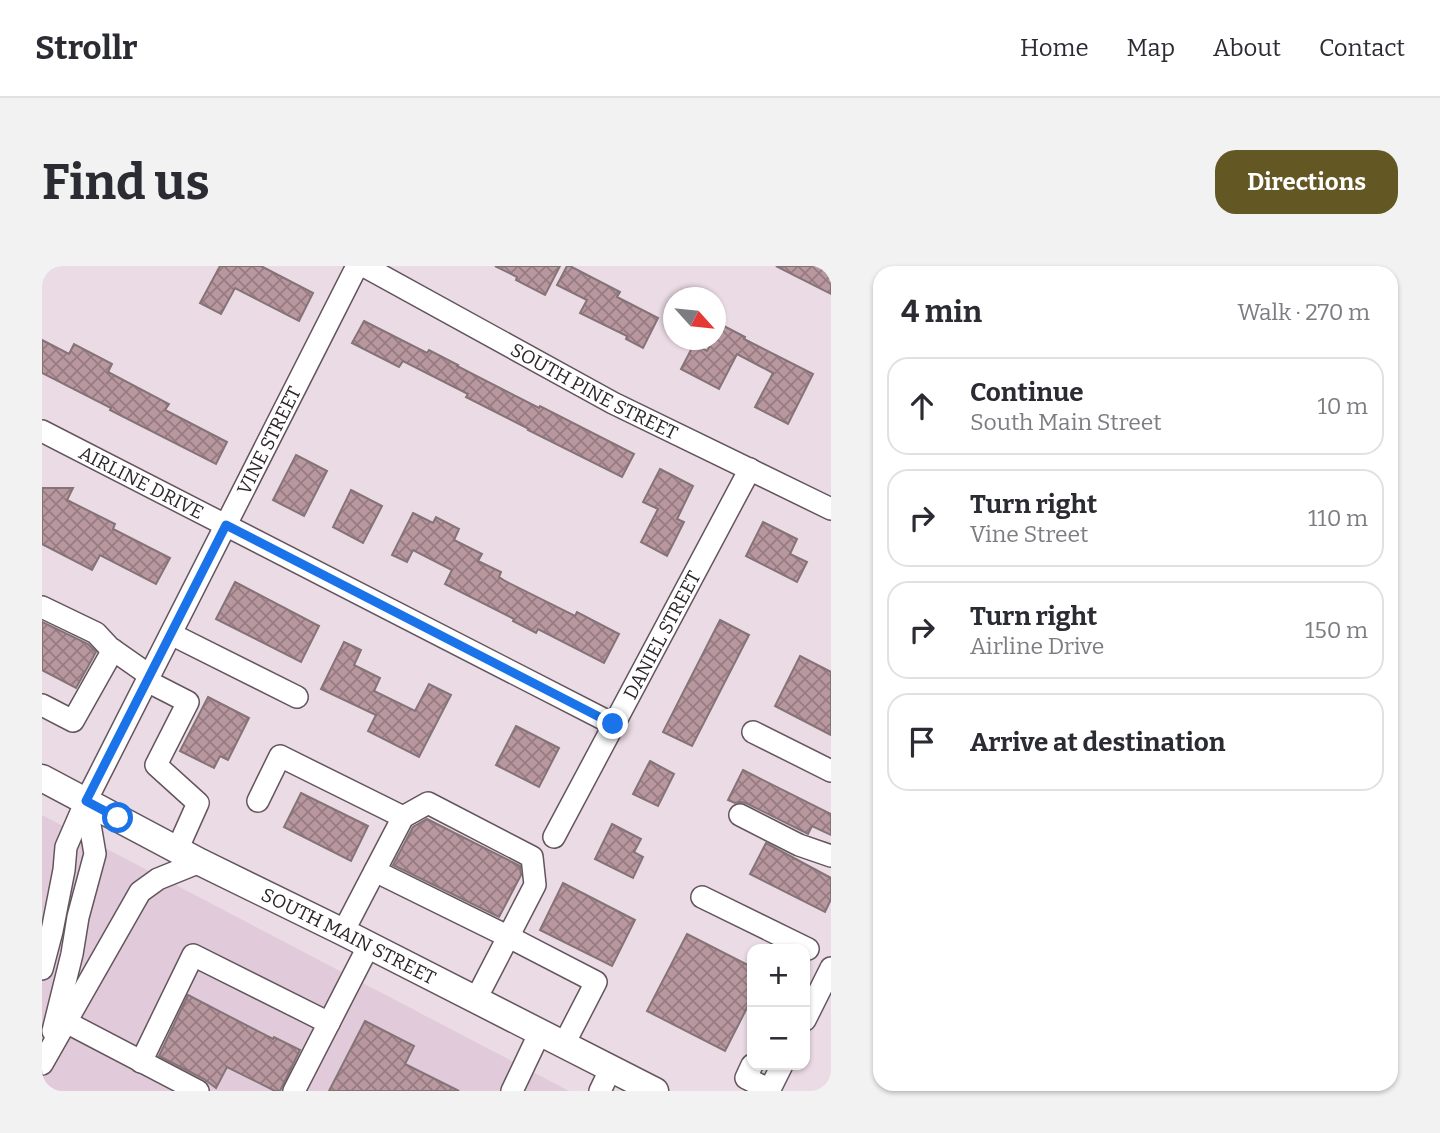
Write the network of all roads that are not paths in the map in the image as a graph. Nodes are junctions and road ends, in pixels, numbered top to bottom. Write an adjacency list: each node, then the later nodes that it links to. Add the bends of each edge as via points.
1 (357, 266): 6 (street, VINE STREET)
2 (364, 266): 4 (street, SOUTH PINE STREET, via 613,403)
3 (42, 431): 6 (street, AIRLINE DRIVE)
4 (750, 469): 5 (street, SOUTH PINE STREET); 13 (street, DANIEL STREET)
5 (831, 509)
6 (226, 525): 8 (street, VINE STREET); 13 (street, AIRLINE DRIVE)
7 (42, 607): 9 (street, via 96,633)
8 (171, 634): 10 (street, VINE STREET); 11 (street)
9 (113, 650): 10 (street); 12 (street, via 73,721)
10 (148, 678): 17 (street, VINE STREET); 22 (street, via 188,702 156,765 198,803)
11 (297, 697)
12 (42, 705)
13 (613, 724): 21 (street, DANIEL STREET)
14 (753, 732): 15 (street)
15 (831, 771)
16 (42, 778): 17 (main road, SOUTH MAIN STREET)
17 (86, 801): 22 (main road, SOUTH MAIN STREET); 31 (street, VINE STREET, via 66,847); 39 (street, via 95,854)
18 (257, 801): 20 (street, via 280,756)
19 (740, 815): 23 (street)
20 (403, 817): 24 (street); 27 (street, via 428,803 532,858 535,885)
21 (554, 836)
22 (189, 856): 26 (main road, SOUTH MAIN STREET); 35 (street, via 140,892)
23 (831, 856)
24 (375, 870): 26 (street); 27 (street)
25 (702, 897): 28 (street)
26 (343, 932): 29 (main road, SOUTH MAIN STREET)
27 (509, 937): 33 (street); 38 (street, via 596,982)
28 (791, 944)
29 (369, 945): 33 (main road, SOUTH MAIN STREET); 36 (street)
30 (810, 955): 32 (street)
31 (42, 969)
32 (830, 970): 34 (street)
33 (476, 999): 37 (main road, SOUTH MAIN STREET)
34 (810, 1010)
35 (66, 1022): 39 (street); 40 (street)
36 (329, 1023): 40 (street, via 193,955); 46 (street)
37 (540, 1032): 38 (main road, SOUTH MAIN STREET); 47 (street)
38 (564, 1044): 43 (main road, SOUTH MAIN STREET)
39 (45, 1059)
40 (141, 1062): 44 (street)
41 (750, 1070): 45 (street, via 746,1078)
42 (780, 1070): 45 (street)
43 (606, 1080): 48 (main road, SOUTH MAIN STREET)
44 (188, 1089)
45 (770, 1090)
46 (294, 1091)
47 (512, 1091)
48 (655, 1091)

